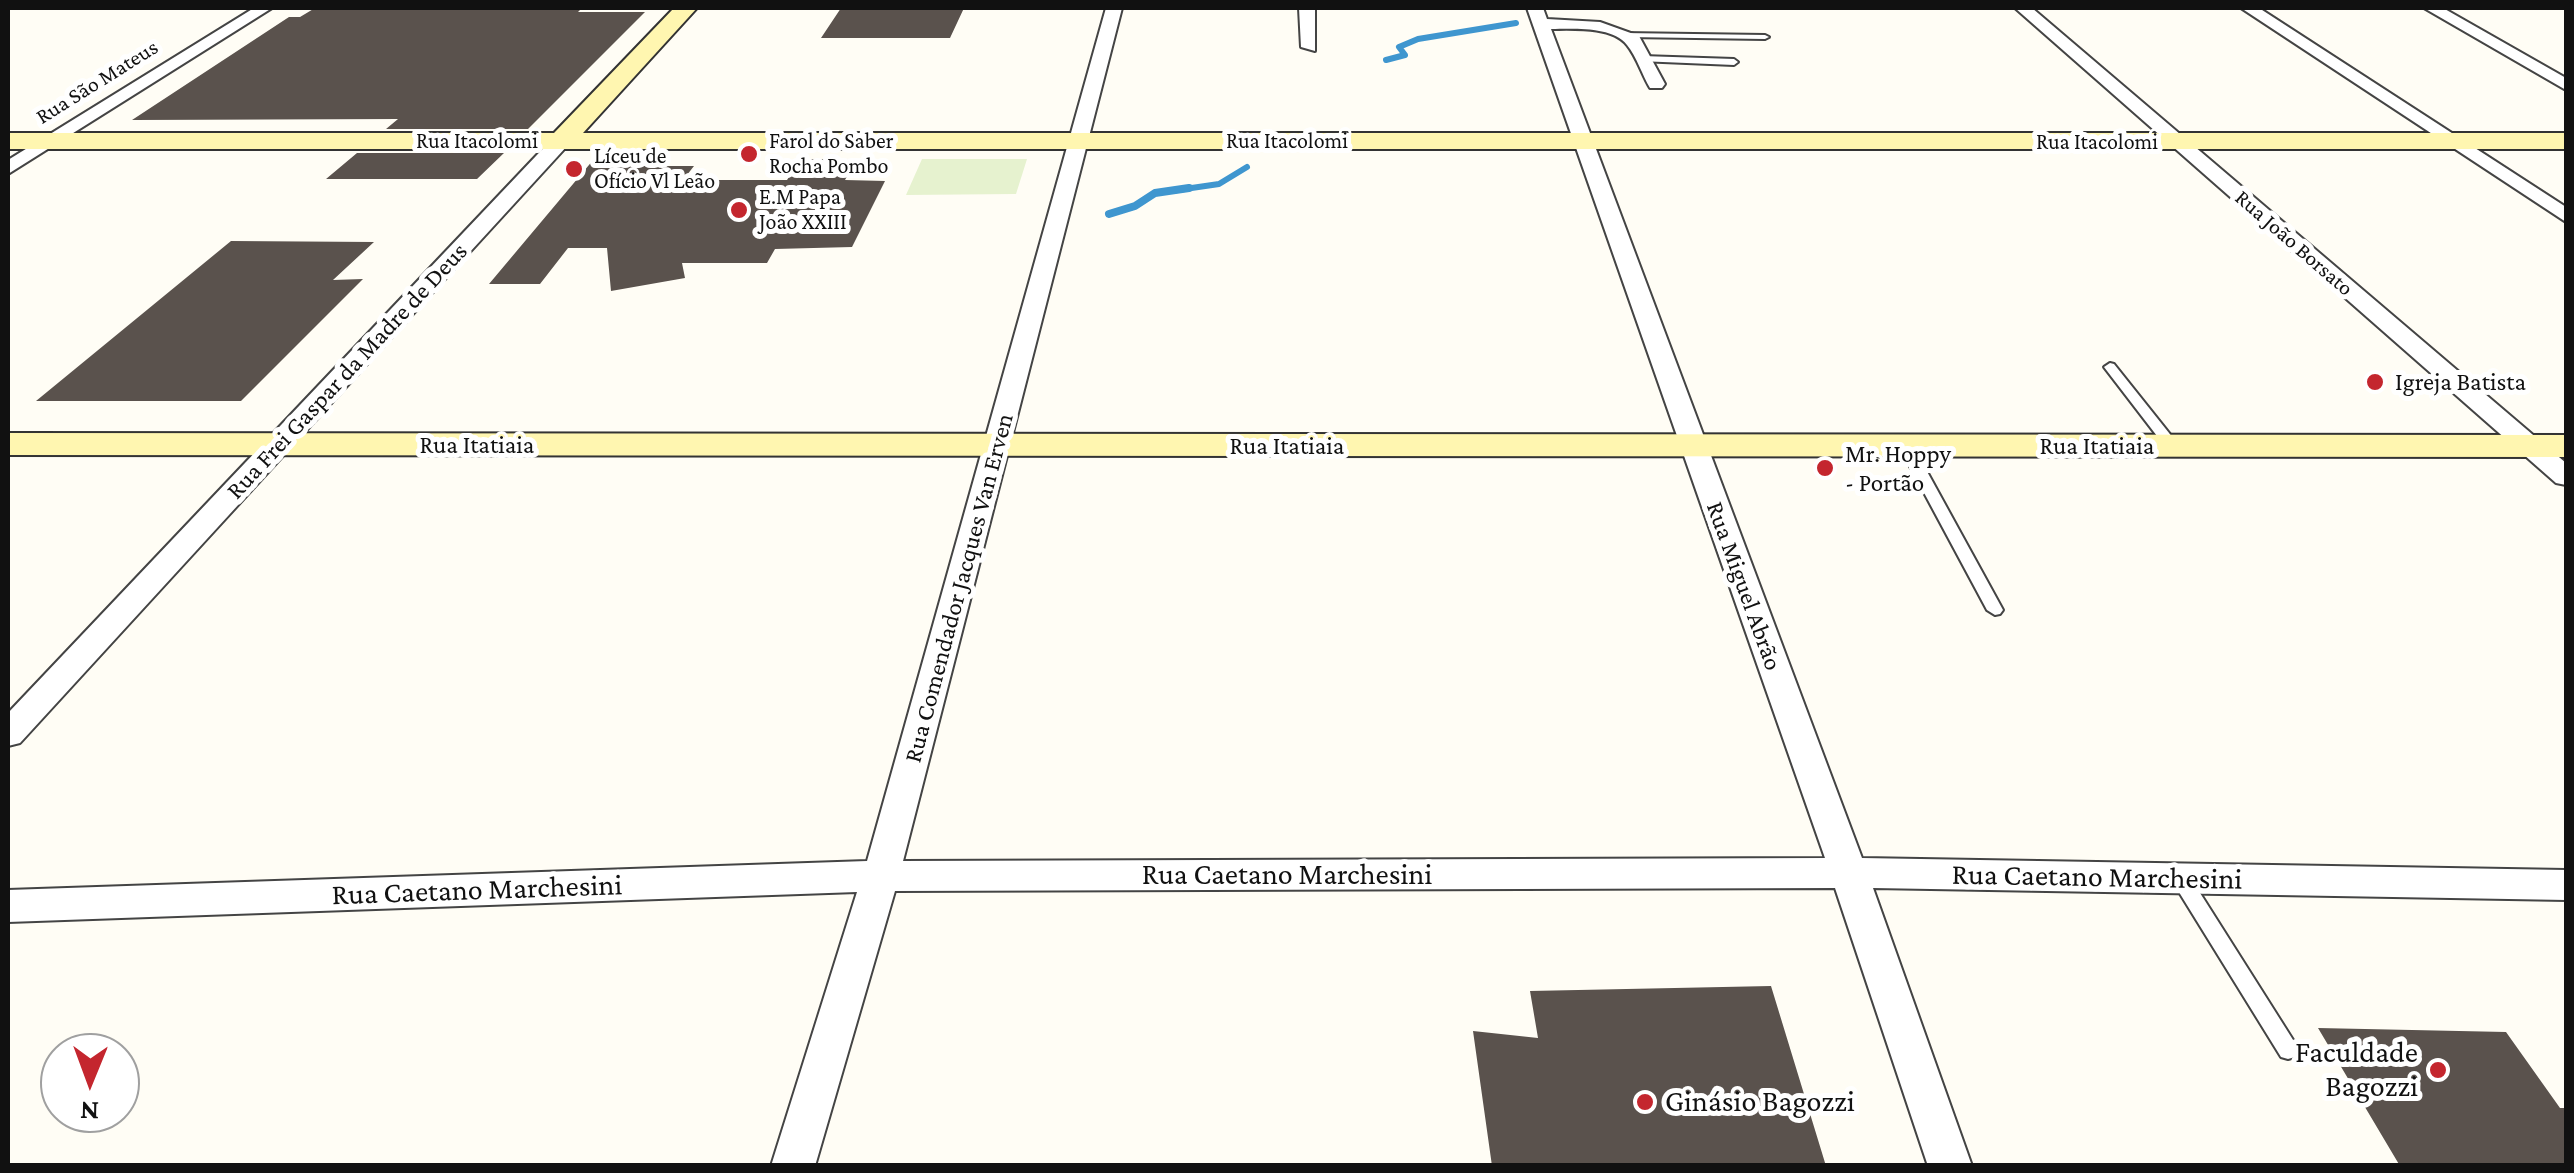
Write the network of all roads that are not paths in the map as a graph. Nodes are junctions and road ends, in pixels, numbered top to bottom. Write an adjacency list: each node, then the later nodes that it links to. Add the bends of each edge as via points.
1 (264, 8): 19 (street, Rua São Mateus)
2 (686, 8): 20 (main road, Rua Frei Gaspar da Madre de Deus)
3 (1114, 8): 21 (street, Rua Comendador Jacques Van Erven)
4 (1307, 8): 11 (street)
5 (2022, 8): 24 (street, Rua João Borsato)
6 (2250, 8): 25 (street)
7 (2432, 8): 14 (street)
8 (1538, 16): 9 (street); 23 (street, Rua Miguel Abrão)
9 (1626, 35): 10 (lane); 12 (street)
10 (1764, 37)
11 (1309, 47)
12 (1642, 59): 13 (lane); 16 (street)
13 (1734, 62)
14 (2534, 67): 15 (street); 17 (street)
15 (2566, 67)
16 (1656, 84)
17 (2566, 85)
18 (8, 141): 19 (main road, Rua Itacolomi)
19 (51, 141): 20 (main road, Rua Itacolomi); 26 (street, Rua São Mateus)
20 (561, 141): 21 (main road, Rua Itacolomi); 30 (street, Rua Frei Gaspar da Madre de Deus)
21 (1080, 141): 23 (main road, Rua Itacolomi); 31 (street, Rua Comendador Jacques Van Erven)
22 (2566, 141): 25 (main road, Rua Itacolomi)
23 (1583, 142): 24 (main road, Rua Itacolomi); 32 (street, Rua Miguel Abrão)
24 (2177, 142): 25 (main road, Rua Itacolomi); 35 (street, Rua João Borsato)
25 (2452, 142): 27 (street)
26 (8, 168)
27 (2566, 216)
28 (2110, 367): 34 (lane)
29 (8, 444): 30 (main road, Rua Itatiaia)
30 (277, 445): 31 (main road, Rua Itatiaia); 38 (street, Rua Frei Gaspar da Madre de Deus)
31 (997, 445): 32 (main road, Rua Itatiaia); 40 (street, Rua Comendador Jacques Van Erven)
32 (1692, 446): 33 (main road, Rua Itatiaia); 39 (street, Rua Miguel Abrão)
33 (1906, 446): 34 (main road, Rua Itatiaia); 37 (lane)
34 (2172, 446): 35 (main road, Rua Itatiaia)
35 (2549, 446): 36 (street, Rua João Borsato)
36 (2566, 477)
37 (1994, 610)
38 (8, 734)
39 (1849, 873): 40 (street, Rua Caetano Marchesini); 41 (street, Rua Caetano Marchesini); 46 (street, Rua Miguel Abrão)
40 (881, 876): 43 (street, Rua Caetano Marchesini); 45 (street, Rua Comendador Jacques Van Erven)
41 (2181, 878): 42 (street, Rua Caetano Marchesini); 44 (lane)
42 (2566, 885)
43 (8, 906)
44 (2288, 1050)
45 (793, 1166)
46 (1950, 1166)

